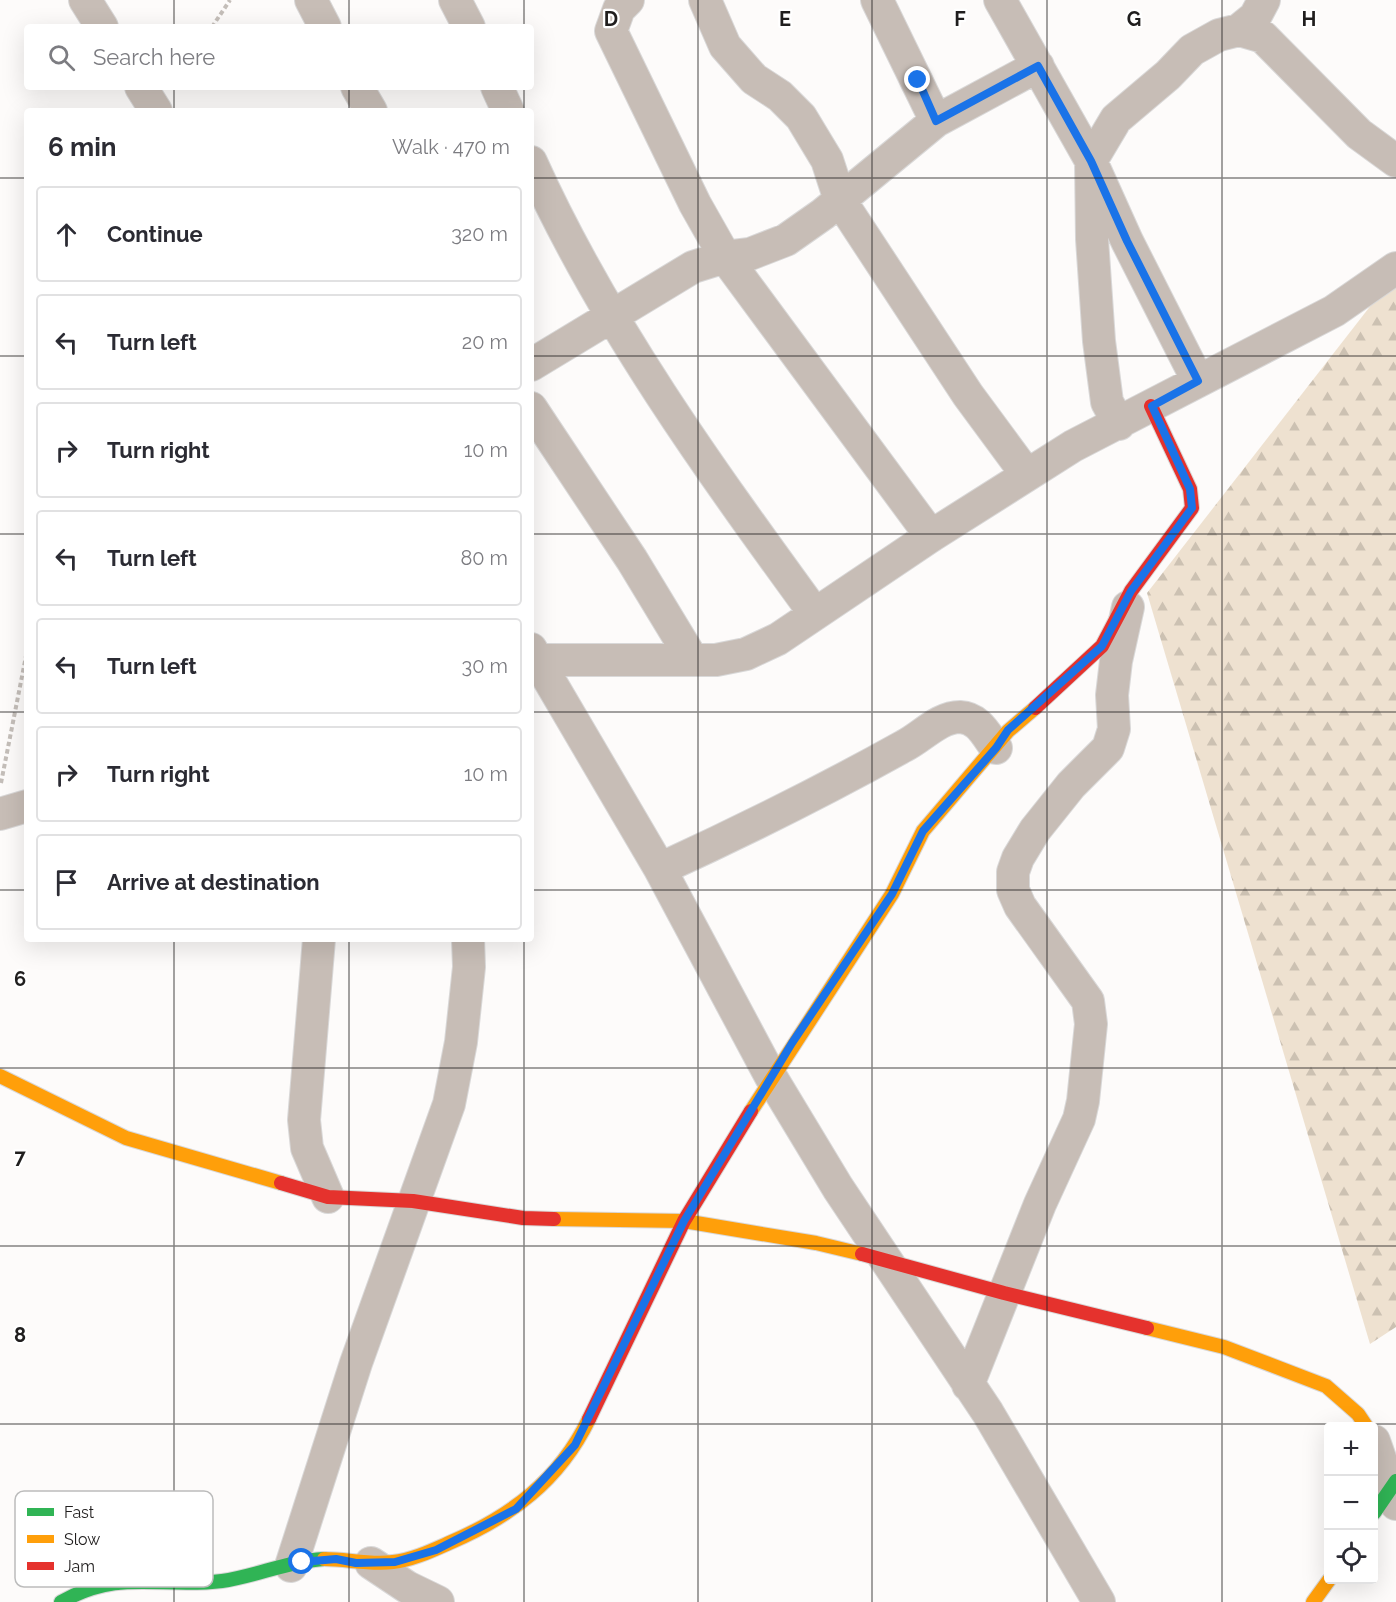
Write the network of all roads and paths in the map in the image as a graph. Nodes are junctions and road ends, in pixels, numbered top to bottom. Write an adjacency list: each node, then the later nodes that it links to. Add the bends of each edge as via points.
1 (85, 0): 10 (street)
2 (230, 0): 11 (path)
3 (310, 0): 12 (street)
4 (455, 0): 13 (street)
5 (628, 0): 27 (street, via 618,9 611,31)
6 (705, 0): 26 (street, via 725,46 754,79 780,96 801,117 827,160)
7 (877, 0): 22 (street)
8 (1000, 0): 15 (street)
9 (1264, 0): 14 (street, via 1255,17)
10 (100, 24)
11 (214, 24)
12 (323, 24)
13 (467, 24)
14 (1239, 30): 23 (street, via 1219,35 1192,50 1116,119); 24 (street, via 1263,37 1359,134)
15 (1038, 66): 22 (street); 23 (street)
16 (143, 90): 19 (street)
17 (359, 90): 20 (street)
18 (498, 90): 21 (street)
19 (154, 108)
20 (370, 108)
21 (507, 108)
22 (936, 121): 26 (street)
23 (1091, 161): 31 (street); 34 (street, via 1099,341 1107,402)
24 (1396, 161)
25 (534, 169): 29 (street)
26 (840, 200): 27 (street, via 786,240 750,254); 35 (street, via 968,395)
27 (725, 257): 29 (street, via 693,267); 36 (street)
28 (1394, 267): 31 (street, via 1334,311)
29 (613, 315): 30 (street); 38 (street, via 703,460)
30 (534, 363)
31 (1198, 381): 32 (street)
32 (1152, 406): 34 (street); 37 (street, via 1190,489 1192,508)
33 (534, 413): 41 (street)
34 (1119, 424): 35 (street, via 1073,446)
35 (1027, 475): 36 (street)
36 (931, 536): 38 (street)
37 (1131, 591): 43 (street, via 1102,646 1008,730); 56 (street, via 1116,660 1113,729 1107,748 1035,830 1013,872 1013,890 1020,906 1088,1001 1091,1024 1079,1119)
38 (815, 614): 41 (street, via 778,639 746,654 716,660)
39 (534, 656): 41 (street)
40 (534, 658): 47 (street)
41 (692, 659)
42 (24, 666): 44 (path)
43 (996, 748): 47 (street, via 977,722 960,717 941,721 920,738 867,766); 51 (street, via 923,831 892,894)
44 (0, 790)
45 (24, 807): 46 (street)
46 (0, 814)
47 (660, 868): 51 (street)
48 (319, 942): 52 (street, via 304,1120 307,1148)
49 (468, 942): 53 (street, via 469,967 453,1088)
50 (0, 1076): 52 (street, via 126,1138)
51 (771, 1077): 54 (street); 55 (street)
52 (328, 1197): 53 (street)
53 (414, 1202): 54 (street, via 523,1218); 63 (street, via 356,1363)
54 (684, 1221): 55 (street); 62 (street, via 585,1427 556,1468 516,1509 436,1550 395,1562)
55 (885, 1259): 56 (street); 57 (street)
56 (1004, 1293): 57 (street); 58 (street, via 1224,1347 1326,1386)
57 (968, 1385): 69 (street)
58 (1363, 1422)
59 (1378, 1451): 60 (street)
60 (1394, 1491): 61 (street)
61 (1378, 1509)
62 (371, 1563): 63 (street, via 318,1559); 68 (street)
63 (291, 1566): 64 (street)
64 (213, 1581)
65 (1326, 1584): 70 (street)
66 (86, 1587): 67 (street)
67 (62, 1602)
68 (438, 1602)
69 (1099, 1602)
70 (1313, 1602)

